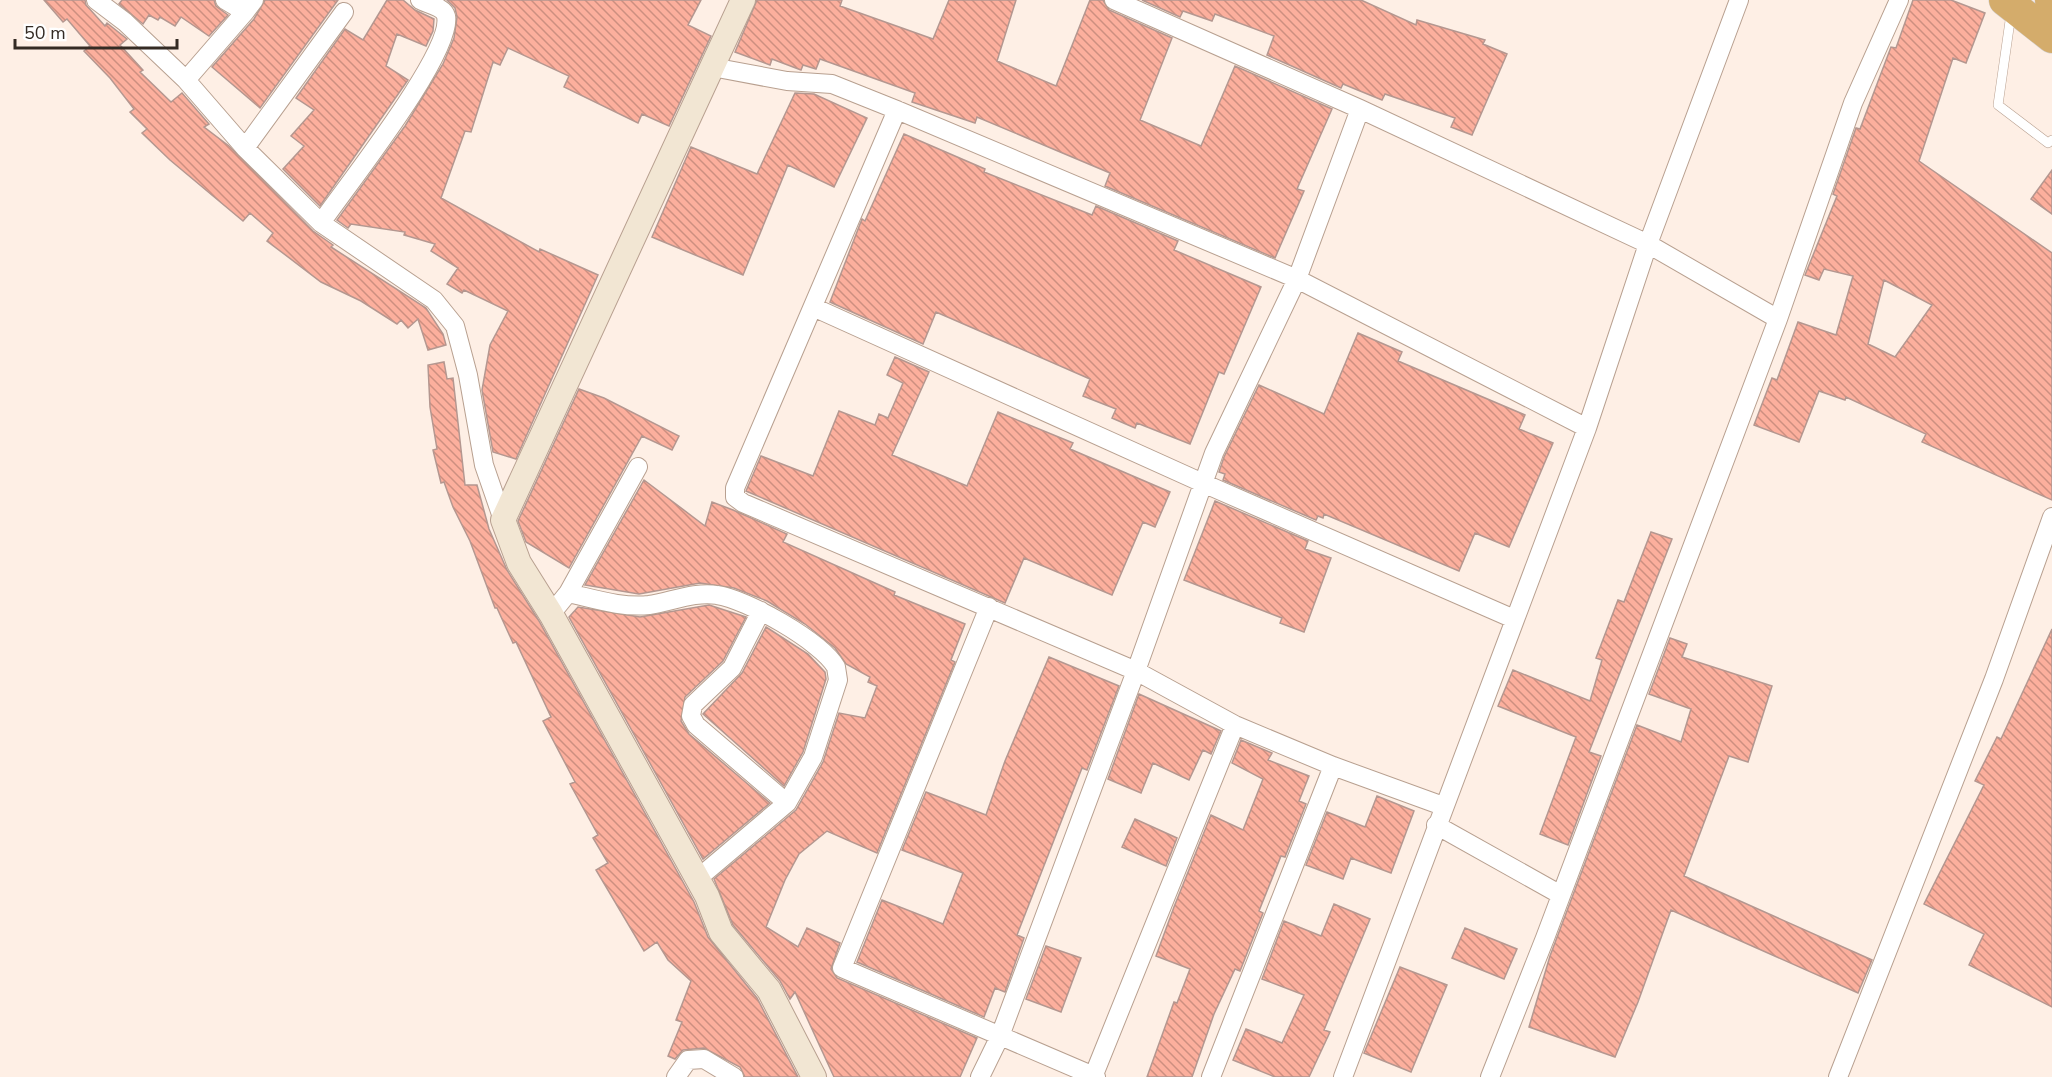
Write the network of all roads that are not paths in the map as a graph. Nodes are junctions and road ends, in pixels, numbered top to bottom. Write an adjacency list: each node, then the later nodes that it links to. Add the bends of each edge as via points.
1 (96, 0): 13 (street)
2 (225, 0): 9 (street)
3 (420, 0): 18 (street, via 446,16 435,52 386,137)
4 (742, 0): 12 (street)
5 (1113, 0): 14 (street)
6 (1739, 0): 19 (street)
7 (1899, 0): 22 (street, via 1853,103)
8 (2009, 3): 11 (highway); 16 (lane, via 1998,105 2048,143)
9 (249, 6): 13 (street)
10 (344, 12): 17 (street)
11 (2052, 37)
12 (712, 67): 15 (street, via 787,81 832,84); 27 (street)
13 (186, 80): 17 (street)
14 (1360, 109): 19 (street); 20 (street)
15 (897, 110): 20 (street); 21 (street)
16 (2052, 140)
17 (245, 148): 18 (street)
18 (321, 223): 27 (street, via 434,300 455,326 484,465)
19 (1648, 244): 22 (street); 23 (street)
20 (1297, 279): 23 (street); 25 (street, via 1214,453)
21 (813, 306): 25 (street); 29 (street, via 735,488 735,497)
22 (1778, 319): 40 (street)
23 (1587, 428): 32 (street)
24 (638, 467): 28 (street)
25 (1205, 484): 32 (street); 33 (street)
26 (2052, 517): 50 (street, via 1994,679)
27 (503, 520): 31 (street, via 519,563)
28 (568, 593): 30 (street, via 620,605 647,605 714,594); 31 (street)
29 (989, 607): 33 (street); 41 (street, via 842,968)
30 (761, 611): 36 (street, via 814,646 834,662 839,673 813,757); 36 (street, via 732,668 693,705 691,716 696,725)
31 (551, 614): 39 (street)
32 (1514, 619): 37 (street)
33 (1136, 671): 34 (street); 41 (street)
34 (1235, 725): 35 (street); 46 (street)
35 (1333, 766): 37 (street); 47 (street)
36 (787, 803): 39 (street)
37 (1443, 806): 38 (street)
38 (1436, 825): 40 (street); 48 (street)
39 (696, 880): 44 (street, via 721,932 769,990)
40 (1561, 895): 49 (street)
41 (1000, 1036): 45 (street); 46 (street)
42 (676, 1077): 43 (street, via 688,1060 704,1059)
43 (734, 1077)
44 (814, 1077)
45 (980, 1077)
46 (1094, 1077)
47 (1211, 1077)
48 (1343, 1077)
49 (1490, 1077)
50 (1838, 1077)

